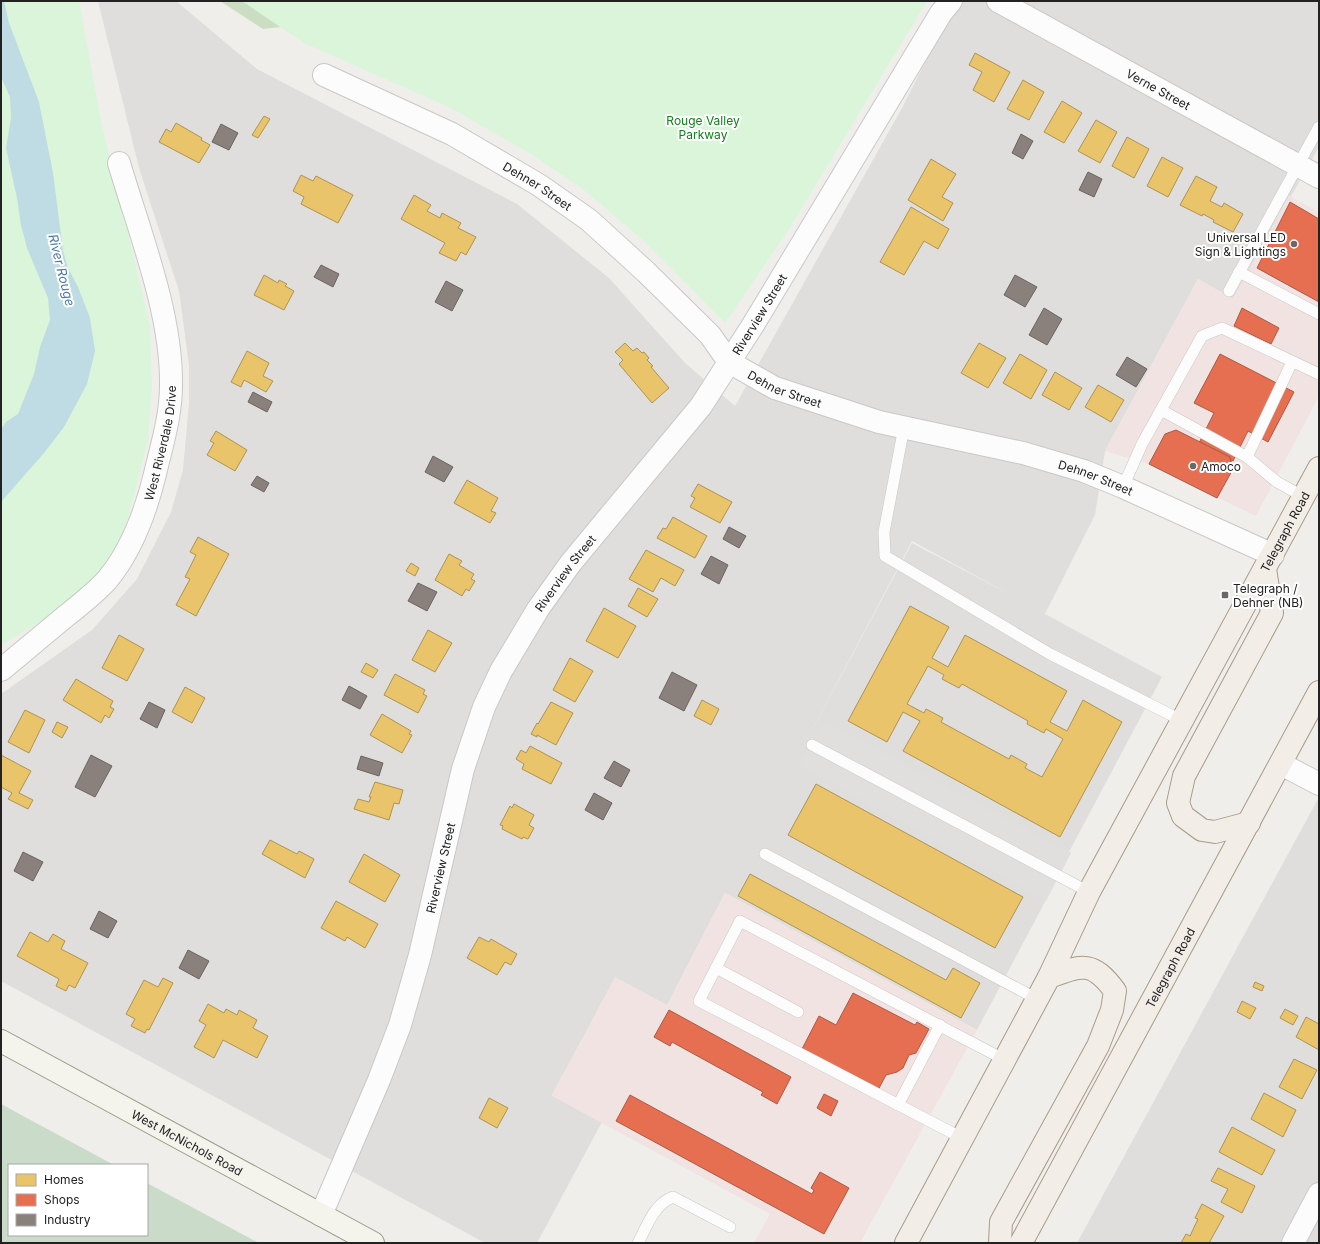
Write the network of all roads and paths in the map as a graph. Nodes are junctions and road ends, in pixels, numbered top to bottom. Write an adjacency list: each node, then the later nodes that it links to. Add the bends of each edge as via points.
1 (951, 1): 11 (street, Riverview Street, via 941,13)
2 (998, 1): 6 (street, Verne Street)
3 (324, 75): 11 (street, Dehner Street, via 452,134 538,185 589,220 710,335)
4 (1319, 127): 6 (lane)
5 (119, 163): 21 (street, West Riverdale Drive, via 148,260 170,350 168,422 152,487 128,550 106,581)
6 (1298, 165): 7 (street, Verne Street); 8 (lane)
7 (1319, 177)
8 (1239, 272): 9 (lane); 10 (lane)
9 (1229, 291)
10 (1319, 314)
11 (729, 362): 15 (street, Dehner Street, via 775,388 822,405); 40 (street, Riverview Street, via 701,406 570,564 538,609 501,671 484,707 463,769 420,954 400,1025)
12 (1292, 362): 13 (lane); 14 (lane, via 1222,328 1202,336); 16 (lane)
13 (1319, 374)
14 (1161, 410): 16 (lane); 18 (lane)
15 (904, 428): 18 (street, Dehner Street, via 1023,453 1084,471); 23 (lane, via 884,532 884,556 1050,654)
16 (1247, 457): 19 (lane, via 1277,482)
17 (1319, 468): 19 (main road, Telegraph Road)
18 (1123, 487): 20 (street, Dehner Street)
19 (1304, 497): 20 (main road, Telegraph Road)
20 (1269, 562): 23 (main road, Telegraph Road); 27 (main road, via 1272,613 1184,776 1178,803 1183,816 1202,830 1215,832)
21 (1, 670)
22 (1319, 692): 25 (main road, Telegraph Road)
23 (1182, 721): 29 (main road, Telegraph Road)
24 (812, 745): 29 (lane)
25 (1280, 764): 26 (street); 27 (main road, Telegraph Road)
26 (1319, 784)
27 (1249, 823): 46 (main road, Telegraph Road)
28 (765, 854): 32 (lane)
29 (1090, 892): 31 (main road, Telegraph Road)
30 (716, 968): 33 (lane); 34 (lane, via 740,921); 37 (lane, via 699,1001)
31 (1049, 977): 32 (main road, Telegraph Road); 45 (main road, via 1078,966 1093,970 1106,979 1115,991 1112,1010 1098,1046 1001,1222)
32 (1037, 999): 36 (main road, Telegraph Road)
33 (798, 1012)
34 (940, 1026): 36 (lane); 37 (lane)
35 (1, 1041): 40 (main road, West McNichols Road)
36 (1004, 1060): 38 (main road, Telegraph Road)
37 (898, 1105): 38 (lane)
38 (962, 1138): 44 (main road, Telegraph Road)
39 (1319, 1194): 47 (street)
40 (321, 1215): 42 (main road, West McNichols Road)
41 (730, 1227): 43 (lane, via 673,1197 664,1200 657,1207)
42 (373, 1243)
43 (638, 1243)
44 (906, 1243)
45 (1000, 1243)
46 (1021, 1243)
47 (1293, 1243)

